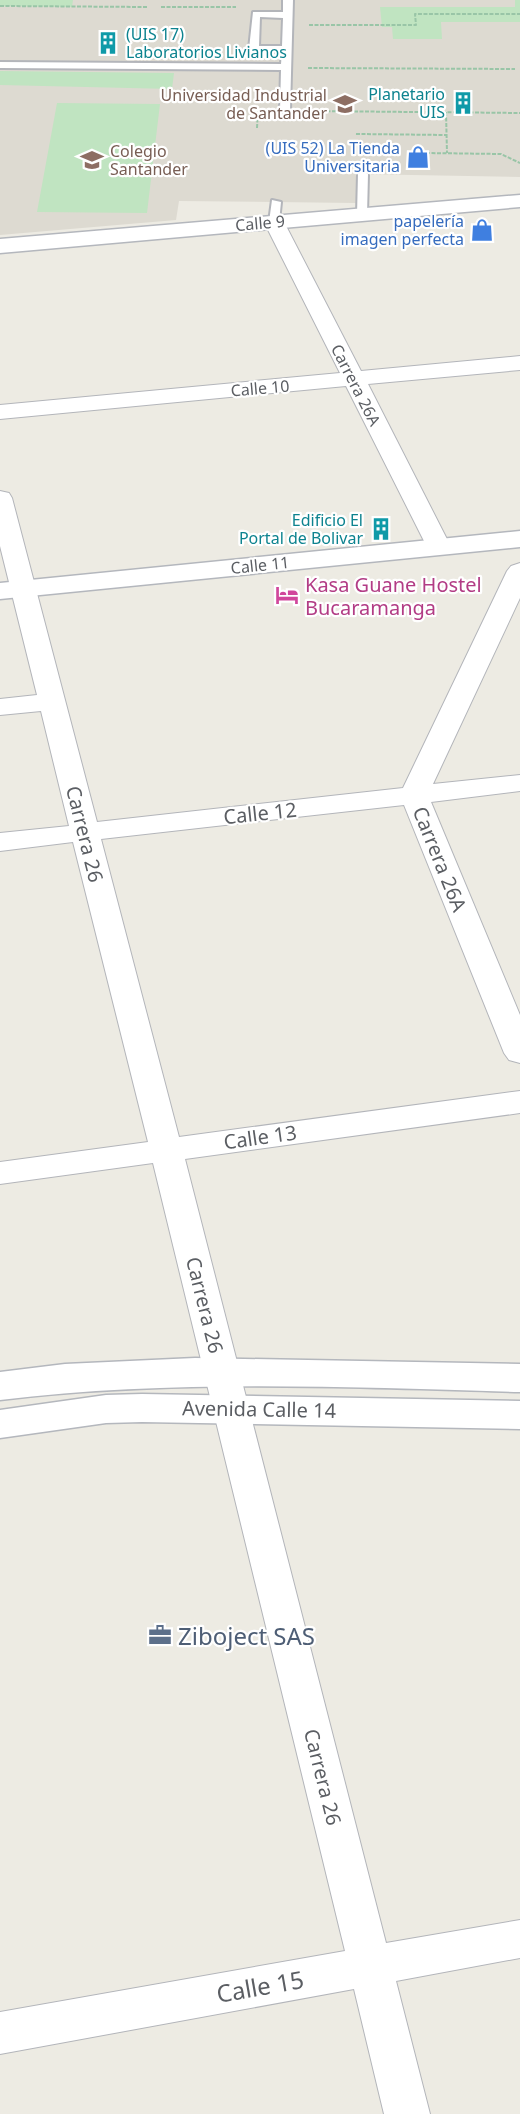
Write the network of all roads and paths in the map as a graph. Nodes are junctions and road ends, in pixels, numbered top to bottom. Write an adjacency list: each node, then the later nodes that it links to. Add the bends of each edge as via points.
1 (26, 0): 3 (path)
2 (0, 6): 3 (path)
3 (25, 6): 4 (path)
4 (148, 7)
5 (161, 7): 6 (path)
6 (288, 12): 7 (path, via 416,25 415,14); 8 (lane); 8 (lane, via 255,14 254,49)
7 (520, 14)
8 (287, 49): 10 (lane)
9 (0, 65): 10 (lane)
10 (286, 68): 11 (path); 12 (lane)
11 (515, 69)
12 (285, 110): 13 (path); 15 (path, via 258,110)
13 (446, 112): 14 (path); 17 (path)
14 (520, 113)
15 (257, 128)
16 (356, 134): 17 (path)
17 (447, 135): 19 (path)
18 (426, 153): 19 (path)
19 (447, 153): 20 (path, via 501,154)
20 (520, 162)
21 (363, 174): 24 (lane)
22 (520, 201): 24 (street, Calle 9)
23 (275, 212): 24 (street, Calle 9); 25 (street, Calle 9); 27 (street, Carrera 26A)
24 (362, 215)
25 (0, 246)
26 (520, 363): 27 (street, Calle 10)
27 (354, 380): 28 (street, Calle 10); 31 (street, Carrera 26A)
28 (0, 412)
29 (2, 517): 33 (street, Carrera 26)
30 (520, 539): 31 (street, Calle 11)
31 (439, 547): 33 (street, Calle 11)
32 (520, 571): 37 (street, Carrera 26A)
33 (11, 590): 34 (street, Carrera 26)
34 (52, 702): 35 (street); 38 (street, Carrera 26)
35 (0, 707)
36 (520, 783): 37 (street, Calle 12)
37 (414, 795): 38 (street, Calle 12); 40 (street, Carrera 26A)
38 (85, 833): 39 (street, Calle 12); 42 (street, Carrera 26)
39 (0, 842)
40 (520, 1053)
41 (520, 1102): 42 (street, Calle 13)
42 (166, 1150): 43 (street, Calle 13); 46 (street, Carrera 26)
43 (0, 1173)
44 (520, 1378): 46 (street, Avenida Calle 14)
45 (0, 1386): 46 (street, Avenida Calle 14, via 118,1373)
46 (227, 1390): 47 (street, Avenida Calle 14); 48 (street, Avenida Calle 14); 50 (street, Carrera 26)
47 (520, 1415)
48 (0, 1424)
49 (520, 1939): 50 (street, Calle 15)
50 (370, 1966): 51 (street, Calle 15); 52 (street, Carrera 26)
51 (0, 2033)
52 (406, 2114)

